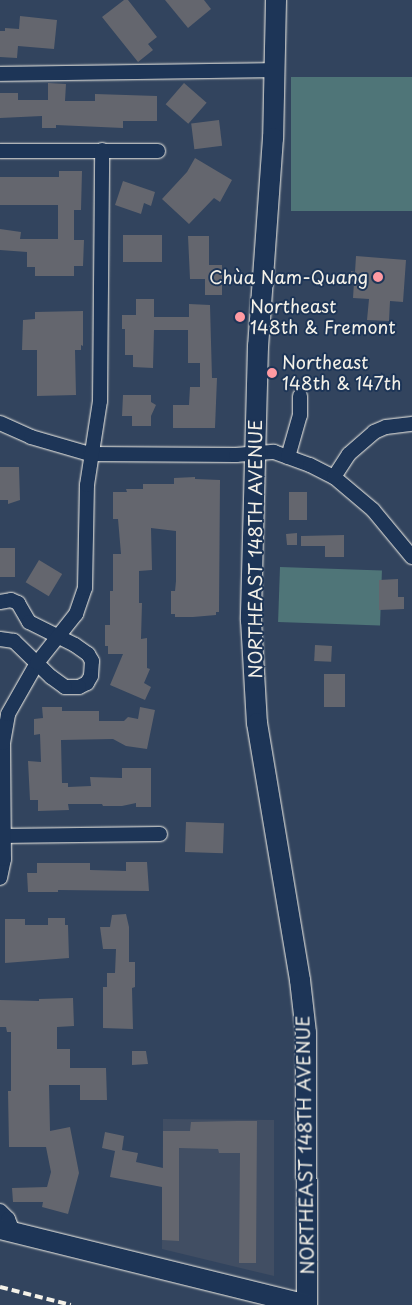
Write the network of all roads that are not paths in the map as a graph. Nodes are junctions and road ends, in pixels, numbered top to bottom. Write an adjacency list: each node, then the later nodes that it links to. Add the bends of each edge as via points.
1 (276, 0): 2 (main road, NORTHEAST 148TH AVENUE)
2 (274, 70): 3 (street); 10 (main road, NORTHEAST 148TH AVENUE, via 273,138 259,316)
3 (0, 74)
4 (102, 150): 5 (street); 6 (street); 11 (street, via 100,401)
5 (0, 151)
6 (158, 151)
7 (300, 396): 12 (street, via 300,415)
8 (0, 423): 11 (street, via 31,437)
9 (412, 424): 13 (street, via 374,432 349,454)
10 (254, 453): 11 (street); 12 (street, via 274,452); 24 (main road, NORTHEAST 148TH AVENUE, via 251,603 254,688 306,1033)
11 (90, 454): 16 (street, via 85,588 76,614)
12 (288, 457): 13 (street)
13 (334, 477): 14 (street, via 373,510)
14 (412, 557)
15 (0, 602): 16 (street, via 11,600 18,603 29,622)
16 (58, 636): 18 (street); 18 (street, via 88,654 93,669 87,682 79,687 65,687)
17 (0, 639): 18 (street, via 14,641)
18 (37, 663): 20 (street, via 8,714 4,730)
19 (160, 834): 20 (street)
20 (2, 836): 21 (street, via 4,859)
21 (0, 878)
22 (0, 1211): 23 (street, via 8,1219)
23 (6, 1230): 24 (main road)
24 (306, 1305)

